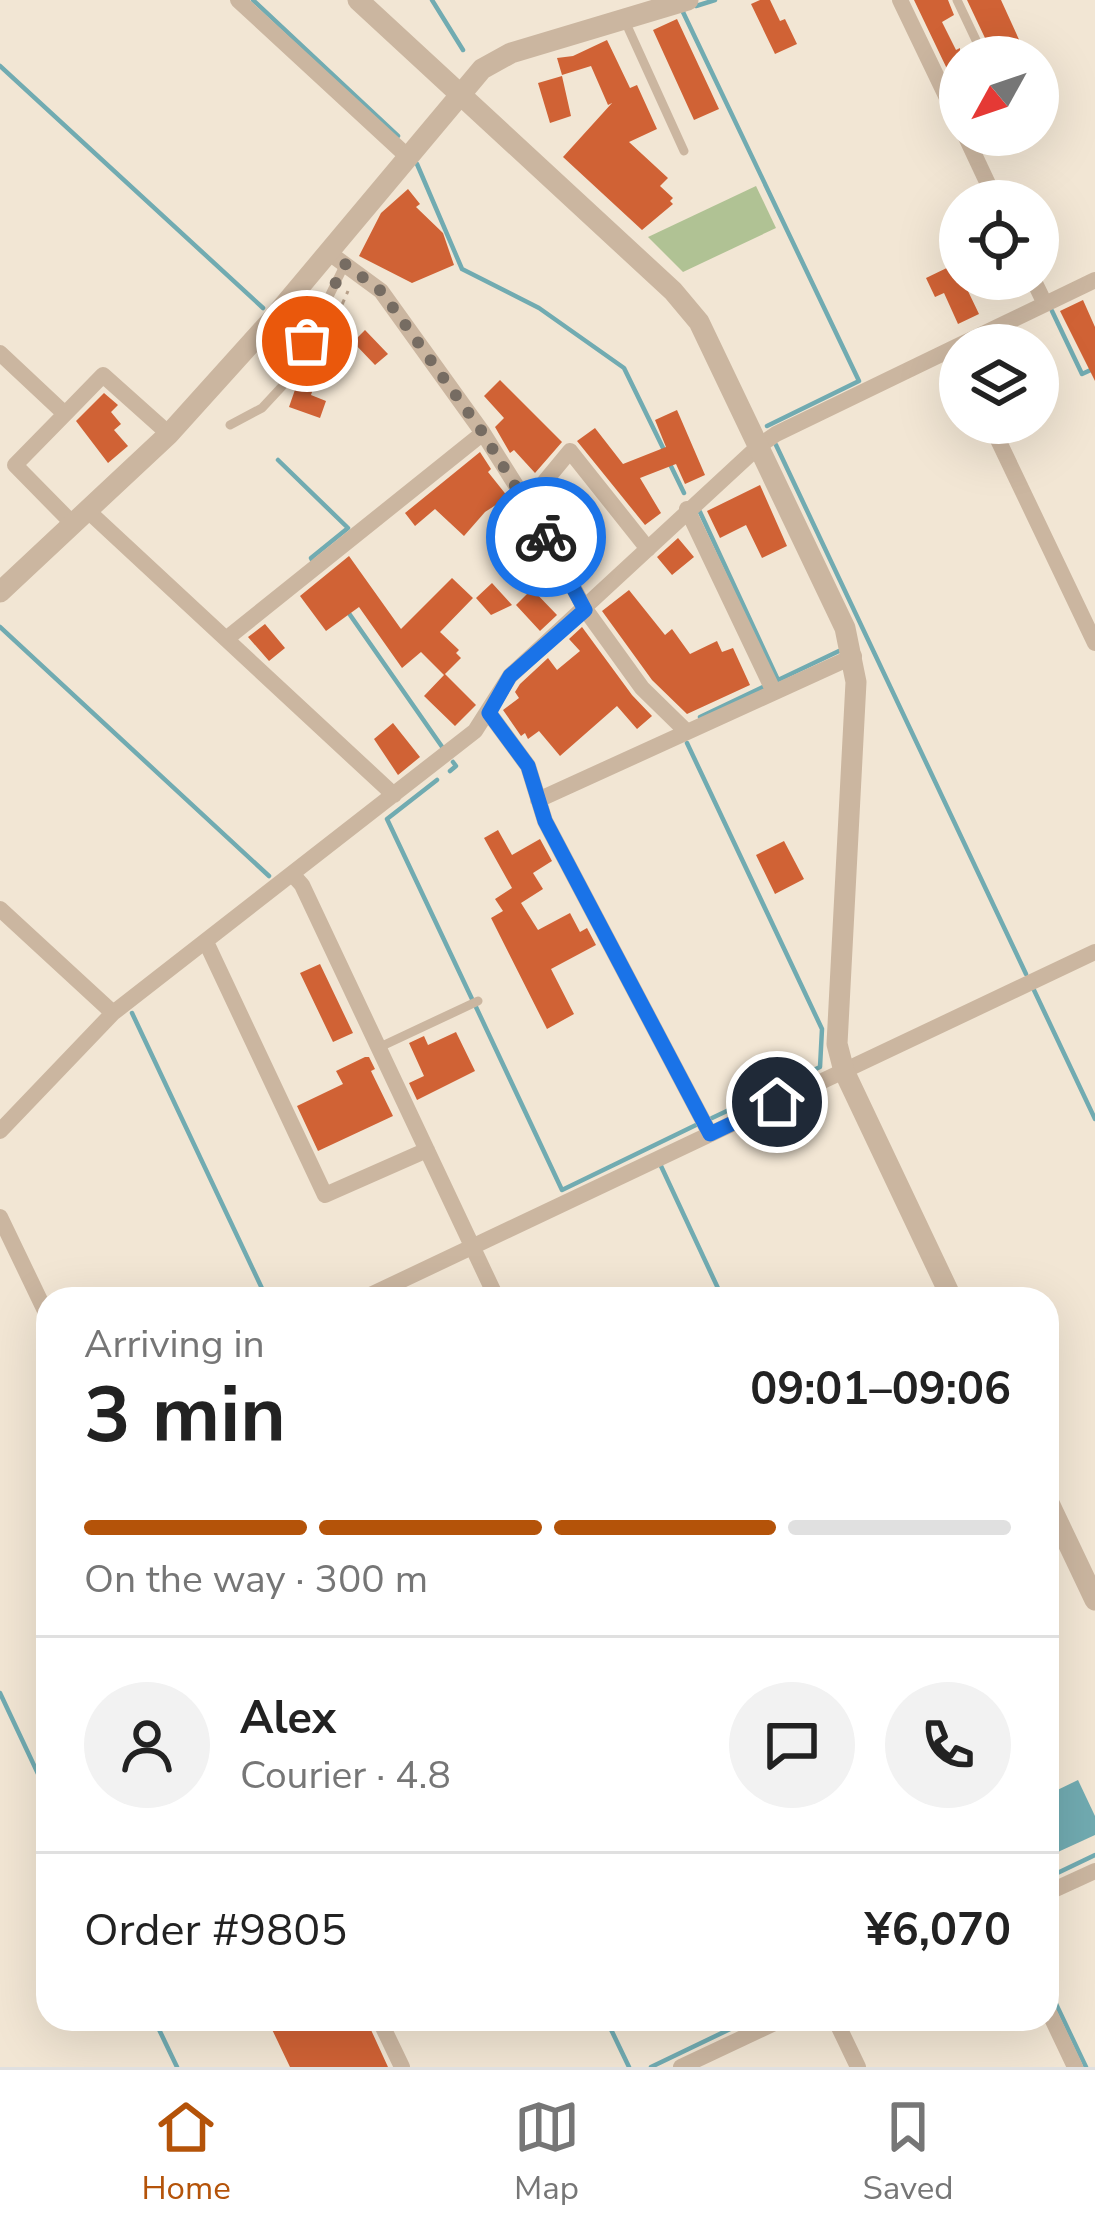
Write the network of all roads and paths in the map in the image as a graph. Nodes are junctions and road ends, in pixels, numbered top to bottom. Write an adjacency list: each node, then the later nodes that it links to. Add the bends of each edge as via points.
1 (238, 0): 11 (street)
2 (358, 0): 9 (street)
3 (688, 0): 6 (street)
4 (901, 0): 8 (street)
5 (957, 0): 7 (lane)
6 (624, 19): 9 (street, via 512,52); 10 (lane)
7 (974, 36)
8 (939, 81)
9 (459, 93): 11 (street); 25 (street, via 674,291 699,322)
10 (685, 151)
11 (407, 156): 12 (street)
12 (343, 263): 19 (path); 21 (lane, via 288,380 262,408); 22 (street, via 381,291); 23 (street)
13 (1095, 280): 15 (street)
14 (1043, 300): 15 (street)
15 (1045, 304): 16 (street)
16 (1007, 324)
17 (0, 353): 20 (street)
18 (939, 358): 25 (street)
19 (308, 382)
20 (65, 414): 23 (street, via 103,375); 28 (street, via 15,465)
21 (230, 425)
22 (483, 433): 26 (street); 32 (street)
23 (169, 434): 28 (street)
24 (1000, 444): 33 (street)
25 (759, 446): 27 (street); 34 (street)
26 (527, 503): 29 (street, via 570,451); 31 (street)
27 (687, 509): 29 (street); 35 (street)
28 (81, 518): 30 (street); 32 (street)
29 (648, 549): 31 (street)
30 (0, 592)
31 (585, 610): 36 (street, via 510,676); 37 (street, via 642,688)
32 (226, 639): 38 (street)
33 (1095, 643)
34 (854, 656): 35 (street); 47 (street, via 837,1044)
35 (774, 692): 37 (street)
36 (489, 713): 38 (street); 39 (street, via 528,766)
37 (687, 732): 39 (street)
38 (394, 795): 40 (street)
39 (538, 800): 49 (street)
40 (293, 875): 42 (street); 46 (street)
41 (0, 909): 45 (street)
42 (206, 942): 45 (street); 50 (street, via 325,1195)
43 (1095, 952): 47 (street)
44 (478, 1001): 46 (lane)
45 (113, 1013): 48 (street)
46 (379, 1048): 50 (street)
47 (844, 1071): 49 (street); 55 (street)
48 (0, 1131)
49 (710, 1134): 52 (street)
50 (427, 1150): 52 (street)
51 (0, 1217): 56 (street)
52 (472, 1247): 53 (street); 54 (street)
53 (387, 1287)
54 (490, 1287)
55 (946, 1287)
56 (36, 1292)
57 (1059, 1524): 58 (street)
58 (1095, 1600)
59 (1095, 1871): 60 (street)
60 (1059, 1888)
61 (386, 2031): 65 (street)
62 (758, 2031): 66 (street)
63 (841, 2031): 67 (street)
64 (1058, 2031): 68 (street)
65 (402, 2067)
66 (681, 2067)
67 (858, 2067)
68 (1075, 2067)

